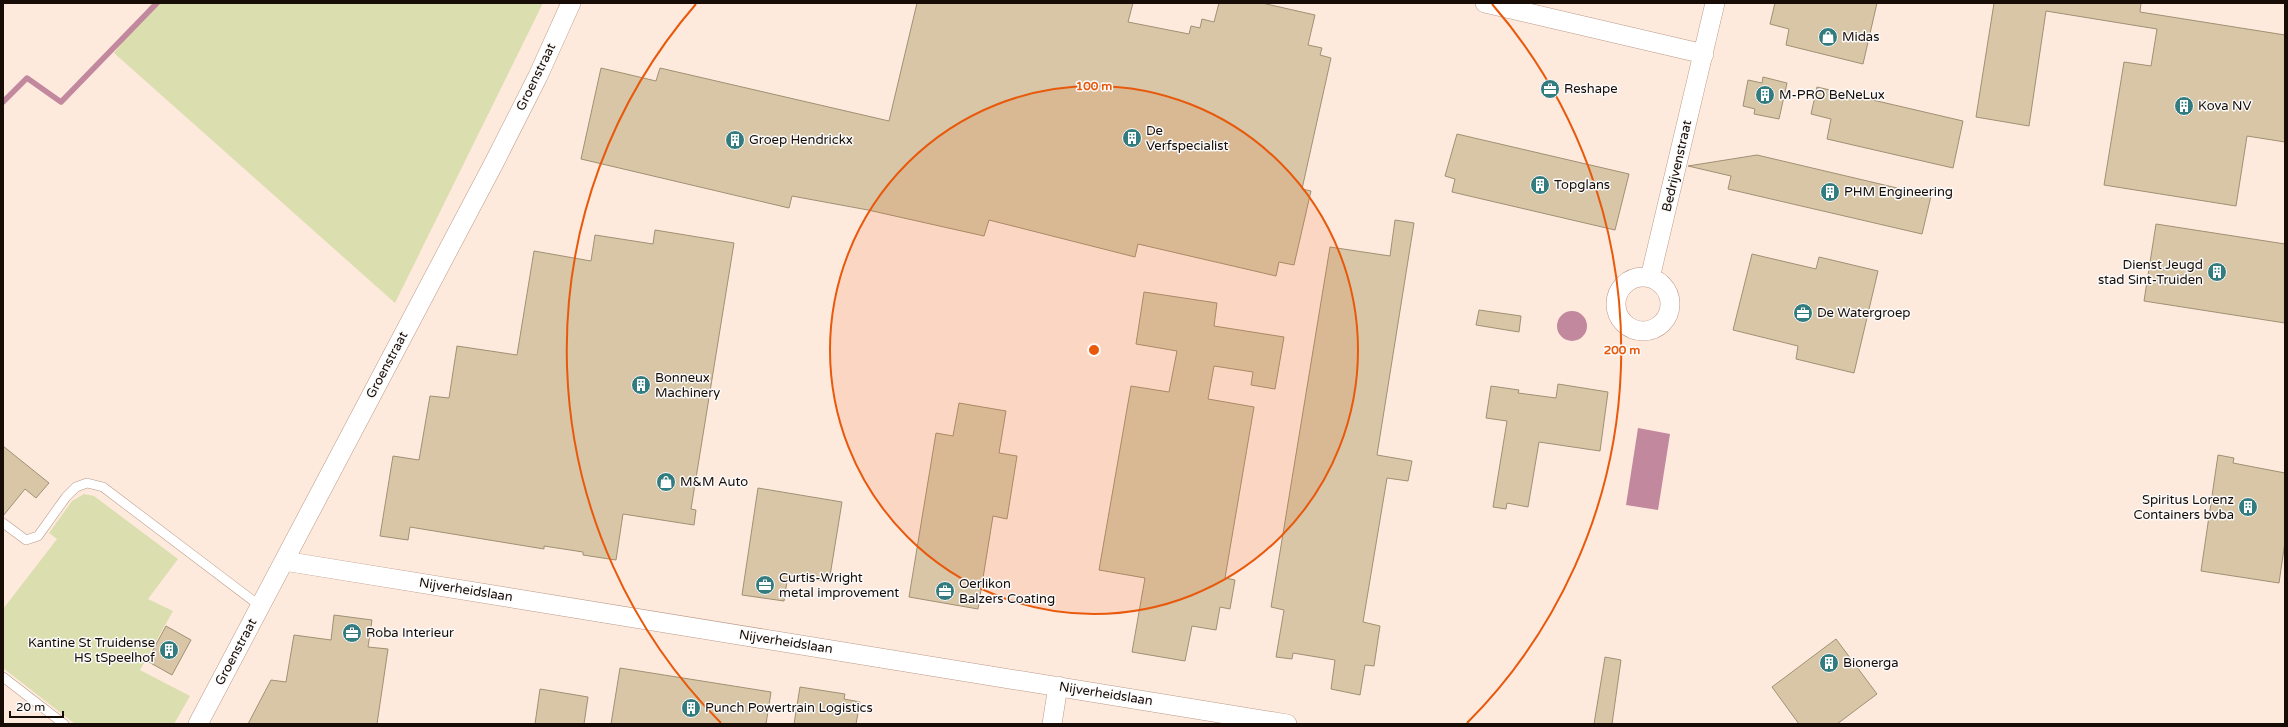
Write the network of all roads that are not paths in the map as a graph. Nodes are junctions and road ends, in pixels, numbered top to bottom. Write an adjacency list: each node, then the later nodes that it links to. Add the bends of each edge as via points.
1 (571, 3): 7 (street, Groenstraat, via 538,76)
2 (1485, 3): 4 (street)
3 (1715, 3): 4 (street, Bedrijvenstraat)
4 (1704, 54): 5 (street, Bedrijvenstraat)
5 (1650, 278)
6 (3, 523): 8 (lane, via 26,540 38,536 66,497 76,488 87,483 103,487)
7 (284, 561): 8 (street, Groenstraat); 10 (street, Nijverheidslaan)
8 (260, 606): 12 (street, Groenstraat)
9 (3, 677): 11 (lane)
10 (1058, 686): 13 (street); 14 (street, Nijverheidslaan)
11 (64, 724)
12 (198, 724)
13 (1052, 724)
14 (1287, 724)

